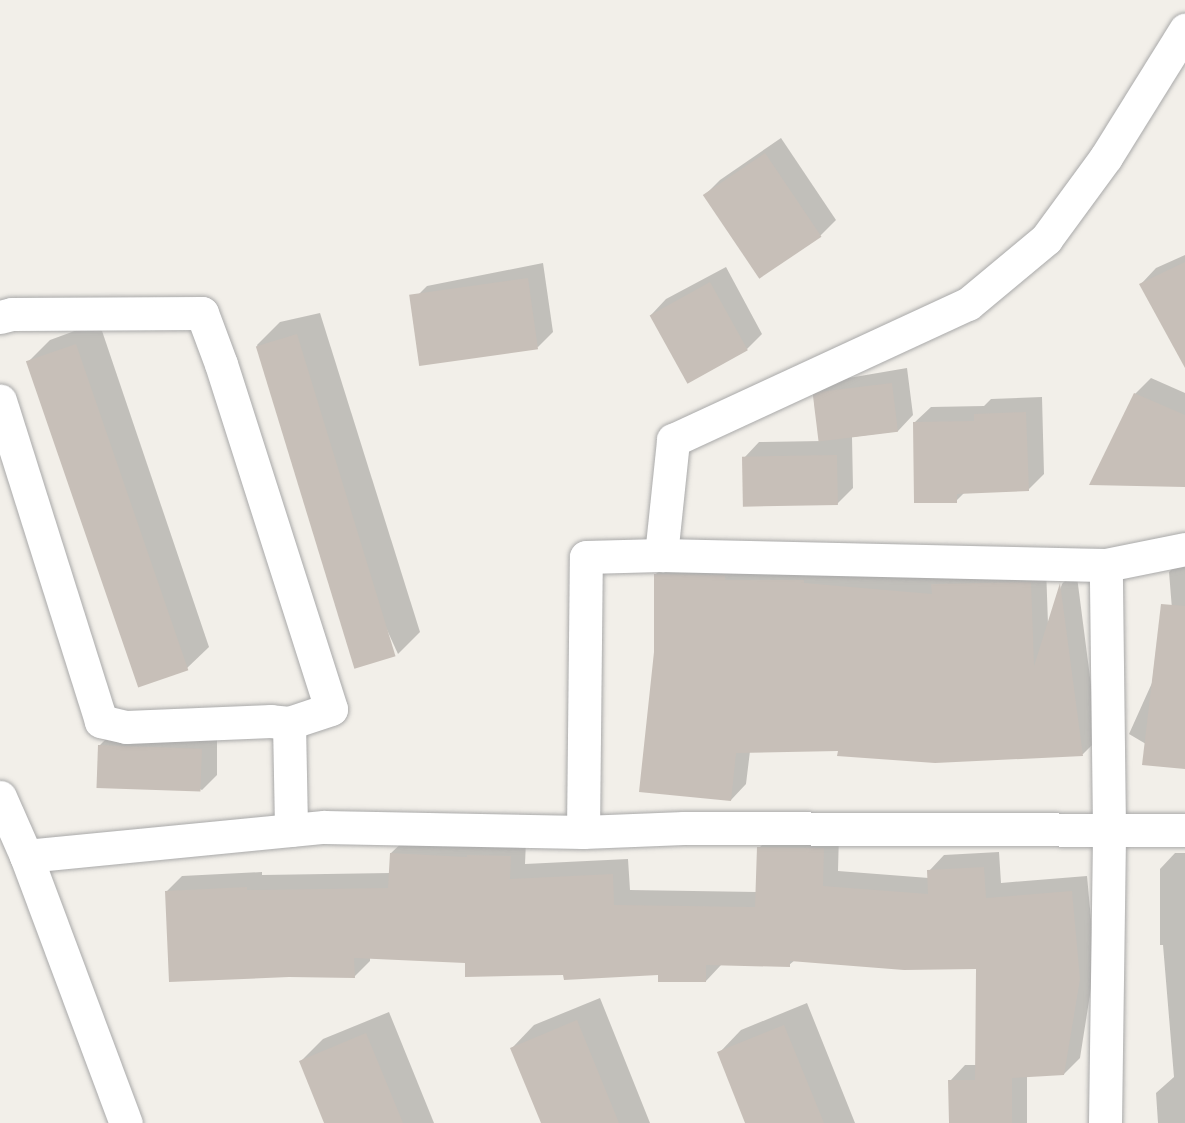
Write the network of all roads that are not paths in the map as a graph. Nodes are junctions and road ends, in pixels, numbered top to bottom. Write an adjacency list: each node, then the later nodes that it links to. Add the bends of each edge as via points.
1 (1185, 30): 5 (street, via 1106,157 1046,239 968,304 674,441)
2 (0, 317): 7 (street, via 202,313 331,709)
3 (0, 401): 7 (street, via 101,721 126,727)
4 (1185, 549): 6 (street)
5 (661, 555): 6 (street); 12 (street, via 586,557)
6 (1106, 565): 9 (street)
7 (289, 723): 10 (street)
8 (0, 797): 13 (street)
9 (1109, 829): 11 (street); 12 (street, via 1021,832 684,828); 15 (street)
10 (291, 830): 12 (street, via 324,827); 13 (street)
11 (1185, 831)
12 (583, 832)
13 (26, 856): 14 (street)
14 (126, 1123)
15 (1105, 1123)

